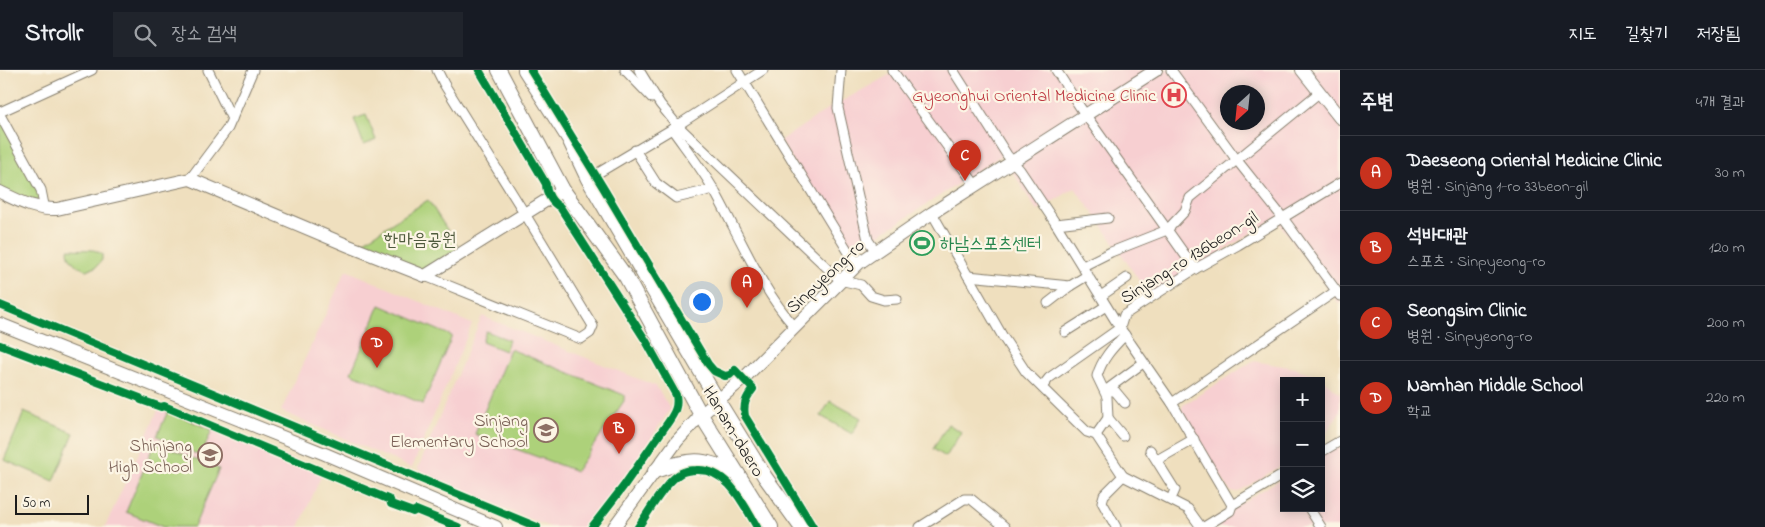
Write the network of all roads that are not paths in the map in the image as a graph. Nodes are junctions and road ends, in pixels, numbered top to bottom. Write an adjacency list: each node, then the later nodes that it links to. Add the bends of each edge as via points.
1 (92, 70): 21 (street)
2 (208, 70): 24 (street)
3 (253, 70): 24 (street)
4 (437, 70): 37 (street)
5 (499, 70): 33 (main road, Hanam-daero)
6 (525, 70): 30 (main road, Hanam-daero, via 569,139)
7 (625, 70): 20 (street)
8 (639, 70): 20 (street)
9 (737, 70): 18 (street)
10 (763, 70): 18 (street)
11 (841, 70): 43 (street, via 838,108 868,240)
12 (892, 70): 32 (street)
13 (953, 70): 28 (street)
14 (1056, 70): 22 (street)
15 (1156, 70): 22 (street, Sinpyeong-ro)
16 (1171, 70): 27 (street)
17 (1302, 70): 19 (street)
18 (744, 82): 25 (street); 44 (street, via 851,256)
19 (1320, 92): 23 (street); 27 (street)
20 (660, 104): 25 (street)
21 (0, 113): 36 (street, via 41,190)
22 (1086, 115): 28 (street, Sinpyeong-ro); 42 (street)
23 (1340, 118)
24 (232, 119): 29 (street)
25 (674, 127): 26 (street); 34 (street); 51 (street)
26 (635, 150): 30 (street); 34 (street, via 656,184 676,198)
27 (1236, 159): 40 (street); 42 (street, via 1190,198 1185,211)
28 (1014, 162): 32 (street, Sinpyeong-ro); 41 (street)
29 (190, 179): 36 (street); 48 (street)
30 (588, 179): 65 (main road, Hanam-daero)
31 (1340, 184): 40 (street, Sinjang-ro 136beon-gil)
32 (976, 186): 38 (street, Sinpyeong-ro)
33 (563, 190): 37 (street); 68 (main road, Hanam-daero, via 626,277)
34 (714, 190): 59 (street, via 754,266)
35 (0, 192): 36 (street)
36 (46, 210)
37 (525, 214): 48 (street); 48 (street, via 593,326 590,334 581,339)
38 (932, 214): 43 (street, Sinpyeong-ro); 49 (street)
39 (1108, 218): 41 (street)
40 (1283, 218): 46 (street, Sinjang-ro 136beon-gil); 53 (street)
41 (1056, 224): 45 (street)
42 (1167, 230): 45 (street); 46 (street)
43 (876, 252): 44 (street, Sinpyeong-ro)
44 (859, 263): 51 (street, Sinpyeong-ro)
45 (1083, 266): 47 (street)
46 (1195, 269): 61 (street, Sinjang-ro 136beon-gil, via 1124,315)
47 (1088, 275): 52 (street); 54 (street)
48 (425, 276)
49 (968, 276): 52 (street); 63 (street, via 1003,338 1026,372)
50 (1127, 278): 54 (street)
51 (840, 280): 55 (street, via 861,285 871,296); 59 (street, Sinpyeong-ro)
52 (1070, 286): 56 (street)
53 (1338, 294): 67 (street)
54 (1101, 296): 57 (street)
55 (897, 299)
56 (1048, 303)
57 (1106, 306): 60 (street); 61 (street)
58 (0, 324): 84 (street)
59 (795, 327): 65 (street, Sinpyeong-ro)
60 (1065, 332)
61 (1122, 332): 62 (street); 63 (street, Sinjang-ro 136beon-gil, via 1049,378); 64 (street, via 1100,365 1097,376)
62 (1143, 363): 64 (street); 67 (street)
63 (1042, 387): 70 (street, via 1087,432)
64 (1105, 391): 66 (street, via 1115,390); 69 (street)
65 (718, 400): 68 (street, Sinpyeong-ro); 87 (main road, Hanam-daero)
66 (1125, 403)
67 (1172, 403): 72 (street)
68 (701, 414): 77 (street, Sinpyeong-ro); 78 (main road, Hanam-daero)
69 (1108, 418): 70 (street); 71 (street)
70 (1096, 435): 79 (street)
71 (1123, 436)
72 (1194, 439): 76 (street); 82 (street)
73 (1340, 441): 75 (street)
74 (1150, 450): 76 (street)
75 (1325, 450)
76 (1157, 460): 81 (street, via 1175,490)
77 (655, 471): 78 (main road, via 700,460); 85 (street, Sinpyeong-ro)
78 (738, 474): 86 (main road, Hanam-daero)
79 (1123, 476): 81 (street); 90 (street, via 1104,495 1102,502)
80 (1280, 476): 82 (street)
81 (1171, 499): 91 (street, via 1188,509)
82 (1232, 505): 91 (street, via 1230,511)
83 (1312, 512): 92 (street)
84 (496, 527)
85 (614, 527)
86 (771, 527)
87 (800, 527)
88 (920, 527): 89 (street, via 964,499 971,499)
89 (1004, 527)
90 (1116, 527)
91 (1202, 527)
92 (1321, 527)

